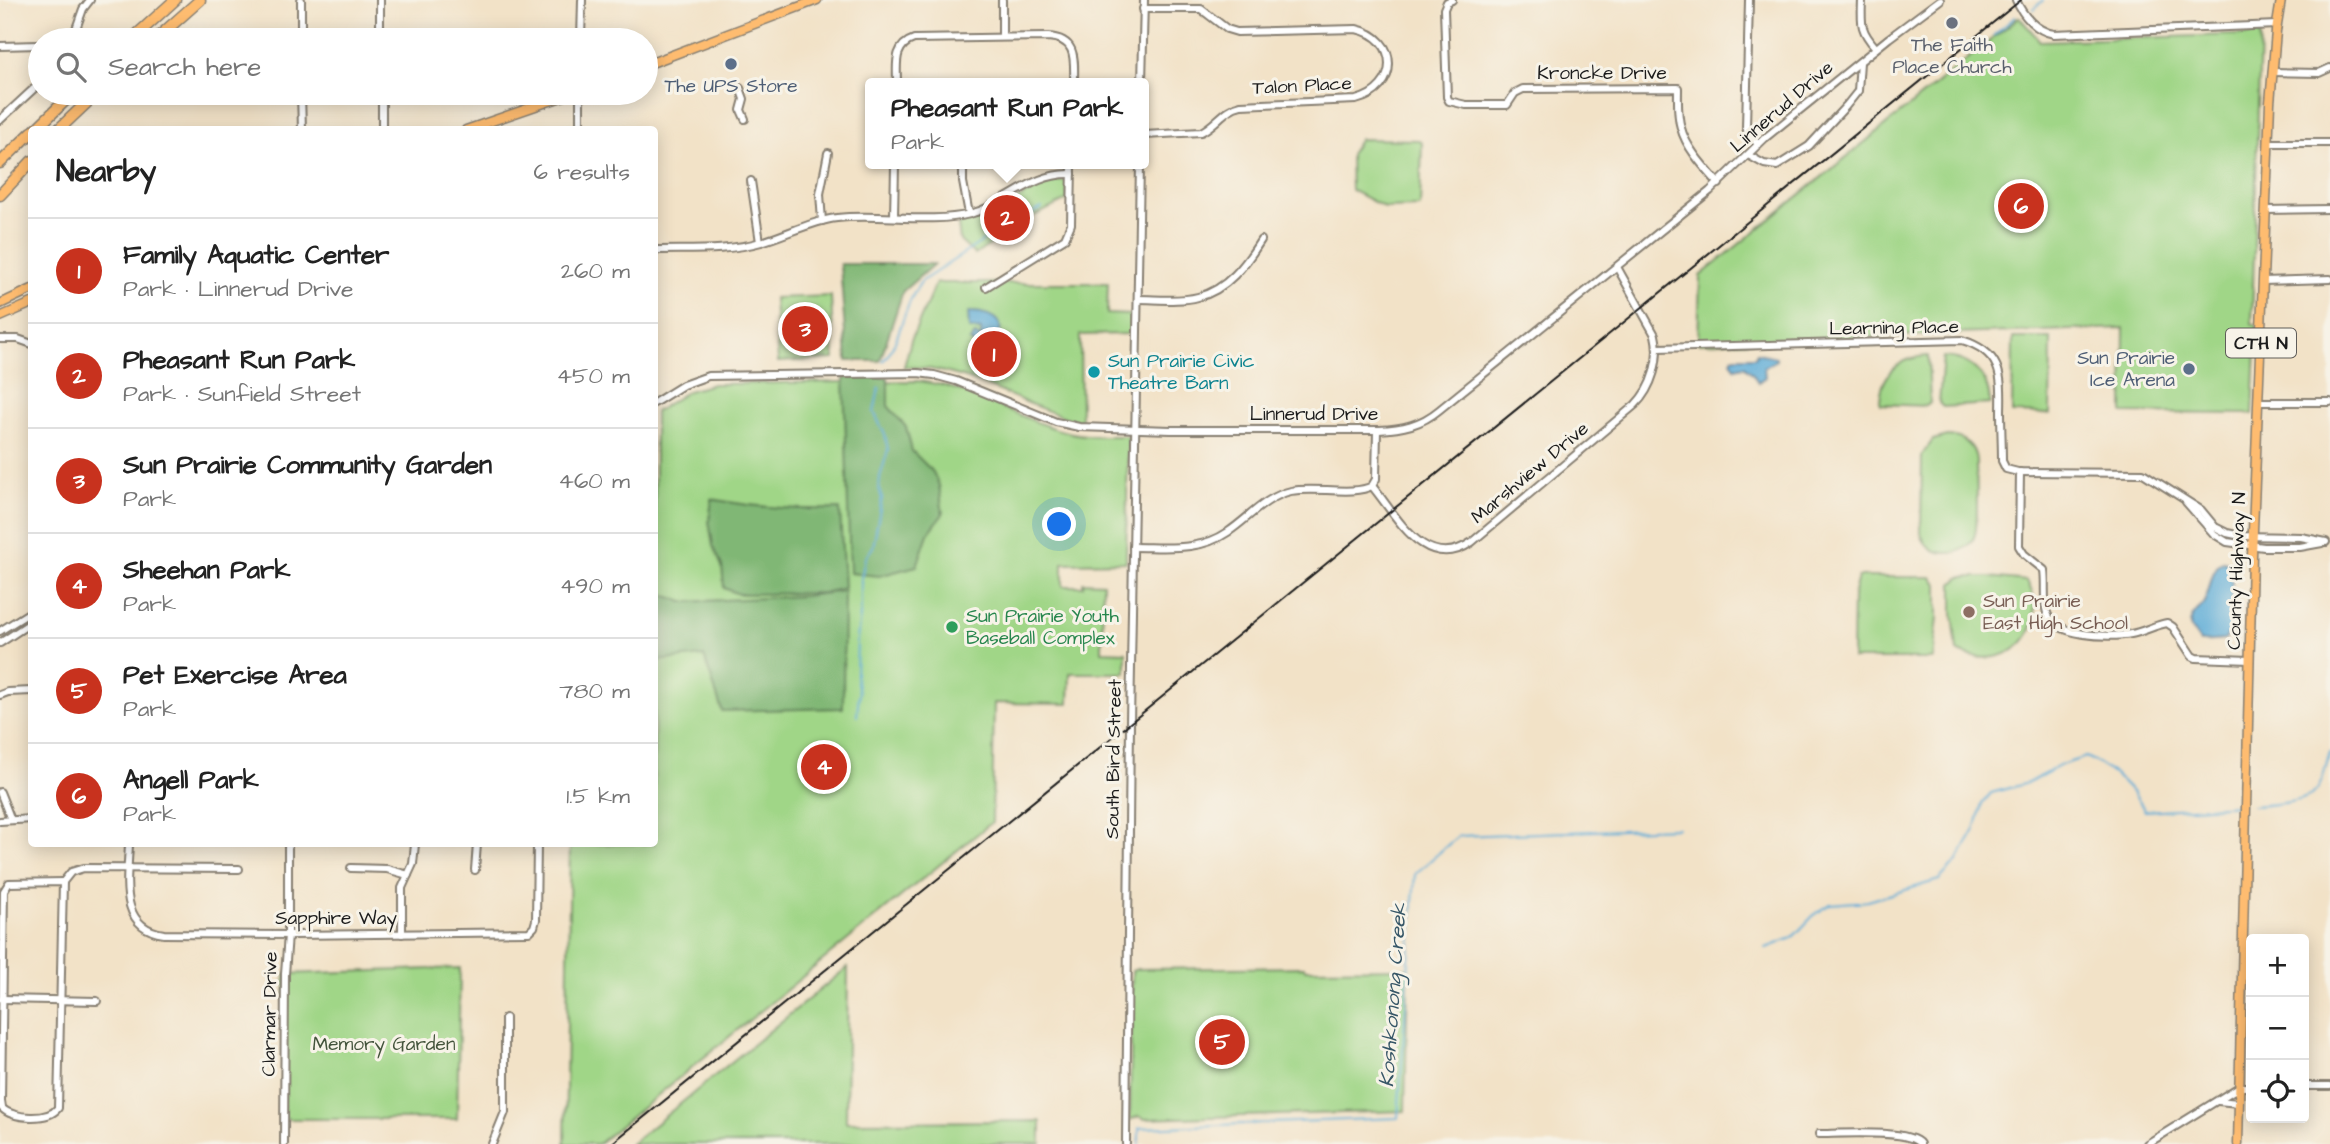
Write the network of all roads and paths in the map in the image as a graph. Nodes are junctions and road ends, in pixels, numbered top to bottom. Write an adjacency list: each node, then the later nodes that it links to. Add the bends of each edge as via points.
1 (90, 0): 19 (street)
2 (176, 0): 20 (highway)
3 (200, 0): 21 (highway)
4 (300, 0): 22 (street)
5 (380, 0): 23 (street)
6 (582, 0): 24 (street)
7 (817, 0): 16 (main road)
8 (1002, 0): 25 (street)
9 (1144, 0): 17 (street)
10 (1452, 0): 68 (street, Kroncke Drive, via 1444,9 1449,101 1466,106 1507,105 1515,93 1525,89 1678,88 1683,134)
11 (1749, 0): 56 (street, via 1746,128)
12 (1862, 0): 28 (street, via 1861,26)
13 (1940, 0): 28 (street, Linnerud Drive)
14 (2016, 0): 18 (street, via 2043,31 2060,34)
15 (2281, 0): 18 (main road, County Highway N / CTH N)
16 (791, 5): 29 (main road)
17 (1143, 9): 35 (street); 52 (street, Talon Place, via 1201,9 1237,32 1365,31 1380,41 1389,64 1382,86 1367,97 1234,106 1201,132)
18 (2277, 25): 32 (main road, County Highway N / CTH N)
19 (76, 28)
20 (144, 28)
21 (168, 28)
22 (301, 28)
23 (380, 28)
24 (581, 28)
25 (1002, 37): 33 (street, via 907,41 897,60); 34 (street, via 1063,40 1073,52)
26 (28, 45): 27 (street)
27 (0, 46)
28 (1876, 48): 30 (street, Linnerud Drive)
29 (658, 60)
30 (1860, 62): 56 (street, Linnerud Drive); 58 (street, via 1858,91 1809,146 1777,166)
31 (2330, 68): 32 (street, via 2319,73)
32 (2272, 72): 54 (main road, County Highway N / CTH N)
33 (897, 78)
34 (1073, 78)
35 (1142, 78)
36 (740, 88): 45 (street)
37 (28, 94): 44 (street)
38 (60, 105): 46 (highway)
39 (84, 105): 47 (highway)
40 (301, 105): 48 (street)
41 (382, 105): 49 (street)
42 (538, 105): 50 (main road)
43 (580, 105): 51 (street)
44 (1, 119)
45 (745, 119)
46 (38, 126)
47 (64, 126)
48 (302, 126)
49 (382, 126)
50 (478, 126)
51 (580, 126)
52 (1149, 135)
53 (28, 136): 60 (highway)
54 (2269, 143): 55 (street); 72 (main road, County Highway N / CTH N)
55 (2330, 143)
56 (1758, 144): 58 (street, Linnerud Drive)
57 (828, 153): 75 (street, via 820,194)
58 (1748, 155): 68 (street, Linnerud Drive)
59 (28, 159): 69 (highway)
60 (0, 163)
61 (28, 165): 70 (highway)
62 (895, 169): 74 (street)
63 (963, 169): 73 (street)
64 (1072, 169): 66 (street)
65 (1140, 169): 84 (street, South Bird Street)
66 (1072, 174): 73 (street, via 1049,175); 82 (street, via 1071,224 1065,238)
67 (751, 181): 77 (street)
68 (1719, 184): 79 (street, Linnerud Drive)
69 (0, 186)
70 (0, 195)
71 (2330, 209): 72 (street)
72 (2266, 210): 81 (main road, County Highway N / CTH N)
73 (968, 214): 74 (street)
74 (894, 217): 75 (street)
75 (822, 221): 77 (street)
76 (1261, 240): 84 (street, via 1245,265 1213,291 1198,297)
77 (760, 243): 78 (street)
78 (658, 250)
79 (1617, 267): 91 (street, via 1655,335); 96 (street, Linnerud Drive, via 1432,416 1404,428)
80 (2330, 279): 81 (street)
81 (2263, 281): 93 (main road, County Highway N / CTH N)
82 (986, 287)
83 (28, 291): 85 (main road)
84 (1138, 299): 95 (street, South Bird Street)
85 (0, 304)
86 (28, 305): 88 (main road)
87 (28, 309): 88 (main road)
88 (0, 318)
89 (0, 339): 90 (street)
90 (28, 343)
91 (1657, 348): 97 (street, Learning Place, via 1972,343 1994,360 2002,380 2002,461 2006,469); 98 (street, Marshview Drive, via 1653,376 1639,401 1461,549 1440,551 1422,545)
92 (658, 401): 95 (street, Linnerud Drive, via 708,376 918,373 957,381 1067,425)
93 (2258, 402): 94 (street); 99 (main road, County Highway N / CTH N)
94 (2330, 402)
95 (1135, 428): 96 (street, Linnerud Drive); 101 (street, South Bird Street)
96 (1377, 430): 98 (street)
97 (2020, 472): 99 (street, via 2139,472 2201,510 2215,527); 106 (street, via 2019,544 2024,554 2045,570 2047,615 2054,625 2106,636 2167,623 2196,658)
98 (1372, 486): 101 (street, via 1292,491 1266,502 1208,543)
99 (2252, 541): 100 (street, via 2301,537); 106 (main road, County Highway N / CTH N)
100 (2328, 542)
101 (1133, 547): 139 (street, South Bird Street)
102 (28, 613): 104 (street)
103 (28, 625): 105 (street)
104 (1, 628)
105 (0, 643)
106 (2250, 660): 132 (main road, County Highway N / CTH N)
107 (28, 691): 108 (street)
108 (0, 695)
109 (0, 792): 112 (street)
110 (28, 819): 112 (street)
111 (0, 821): 112 (street)
112 (11, 821)
113 (129, 847): 118 (street)
114 (288, 847): 125 (street, Clarmar Drive)
115 (415, 847): 122 (street)
116 (477, 847): 121 (street)
117 (537, 847): 124 (street, Sapphire Way, via 532,929)
118 (128, 868): 119 (street); 123 (street, via 77,869); 125 (street, Sapphire Way, via 129,907 142,925 164,934)
119 (239, 869)
120 (351, 869): 122 (street, via 377,868)
121 (475, 870)
122 (408, 875): 124 (street, via 402,888)
123 (64, 882): 126 (street, via 13,883 5,888); 127 (street)
124 (402, 934): 125 (street, Sapphire Way)
125 (288, 935): 137 (street, Clarmar Drive)
126 (1, 999): 127 (street); 127 (street, via 2,1108 10,1115 47,1116 58,1108)
127 (60, 1000): 128 (street)
128 (97, 1001)
129 (505, 1018): 138 (street, via 505,1112)
130 (2309, 1086): 131 (street)
131 (2330, 1086)
132 (2239, 1087): 133 (street); 134 (street); 135 (main road, County Highway N / CTH N)
133 (2246, 1087)
134 (2213, 1103): 135 (street); 141 (street)
135 (2238, 1103): 142 (main road, County Highway N / CTH N)
136 (1819, 1134): 140 (street, via 1910,1136)
137 (284, 1144)
138 (492, 1144)
139 (1126, 1144)
140 (1920, 1144)
141 (2147, 1144)
142 (2238, 1144)

